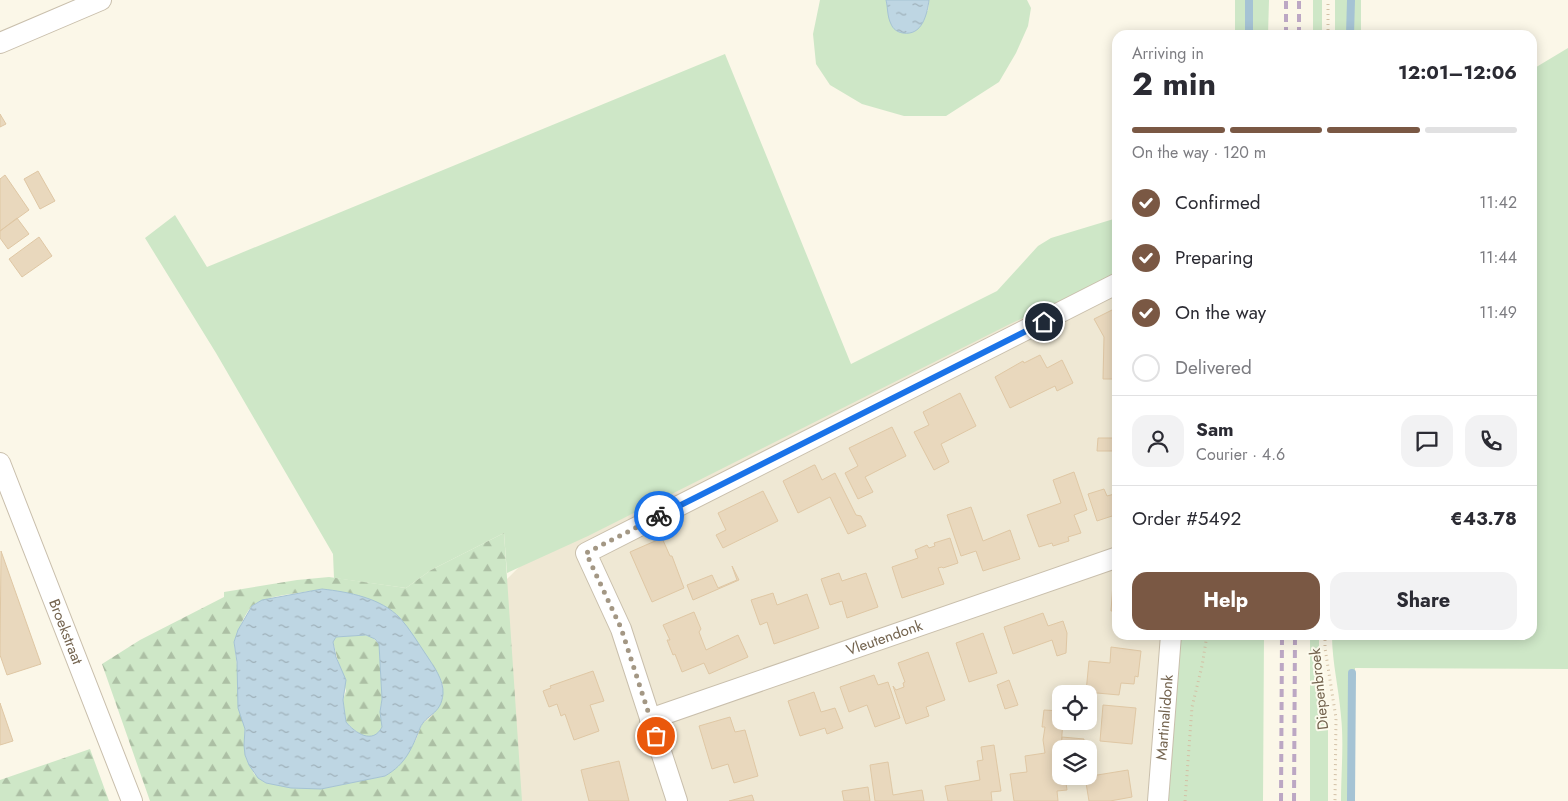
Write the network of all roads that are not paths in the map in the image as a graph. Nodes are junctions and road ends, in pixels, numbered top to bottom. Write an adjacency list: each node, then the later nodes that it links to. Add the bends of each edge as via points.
1 (101, 0): 2 (street)
2 (0, 42)
3 (1112, 287): 7 (street, via 586,553 621,628)
4 (0, 463): 8 (street, Broekstraat)
5 (1112, 559): 7 (street, Vleutendonk)
6 (1171, 640): 10 (street, Martinalidonk)
7 (650, 719): 9 (street)
8 (132, 801)
9 (678, 801)
10 (1158, 801)

